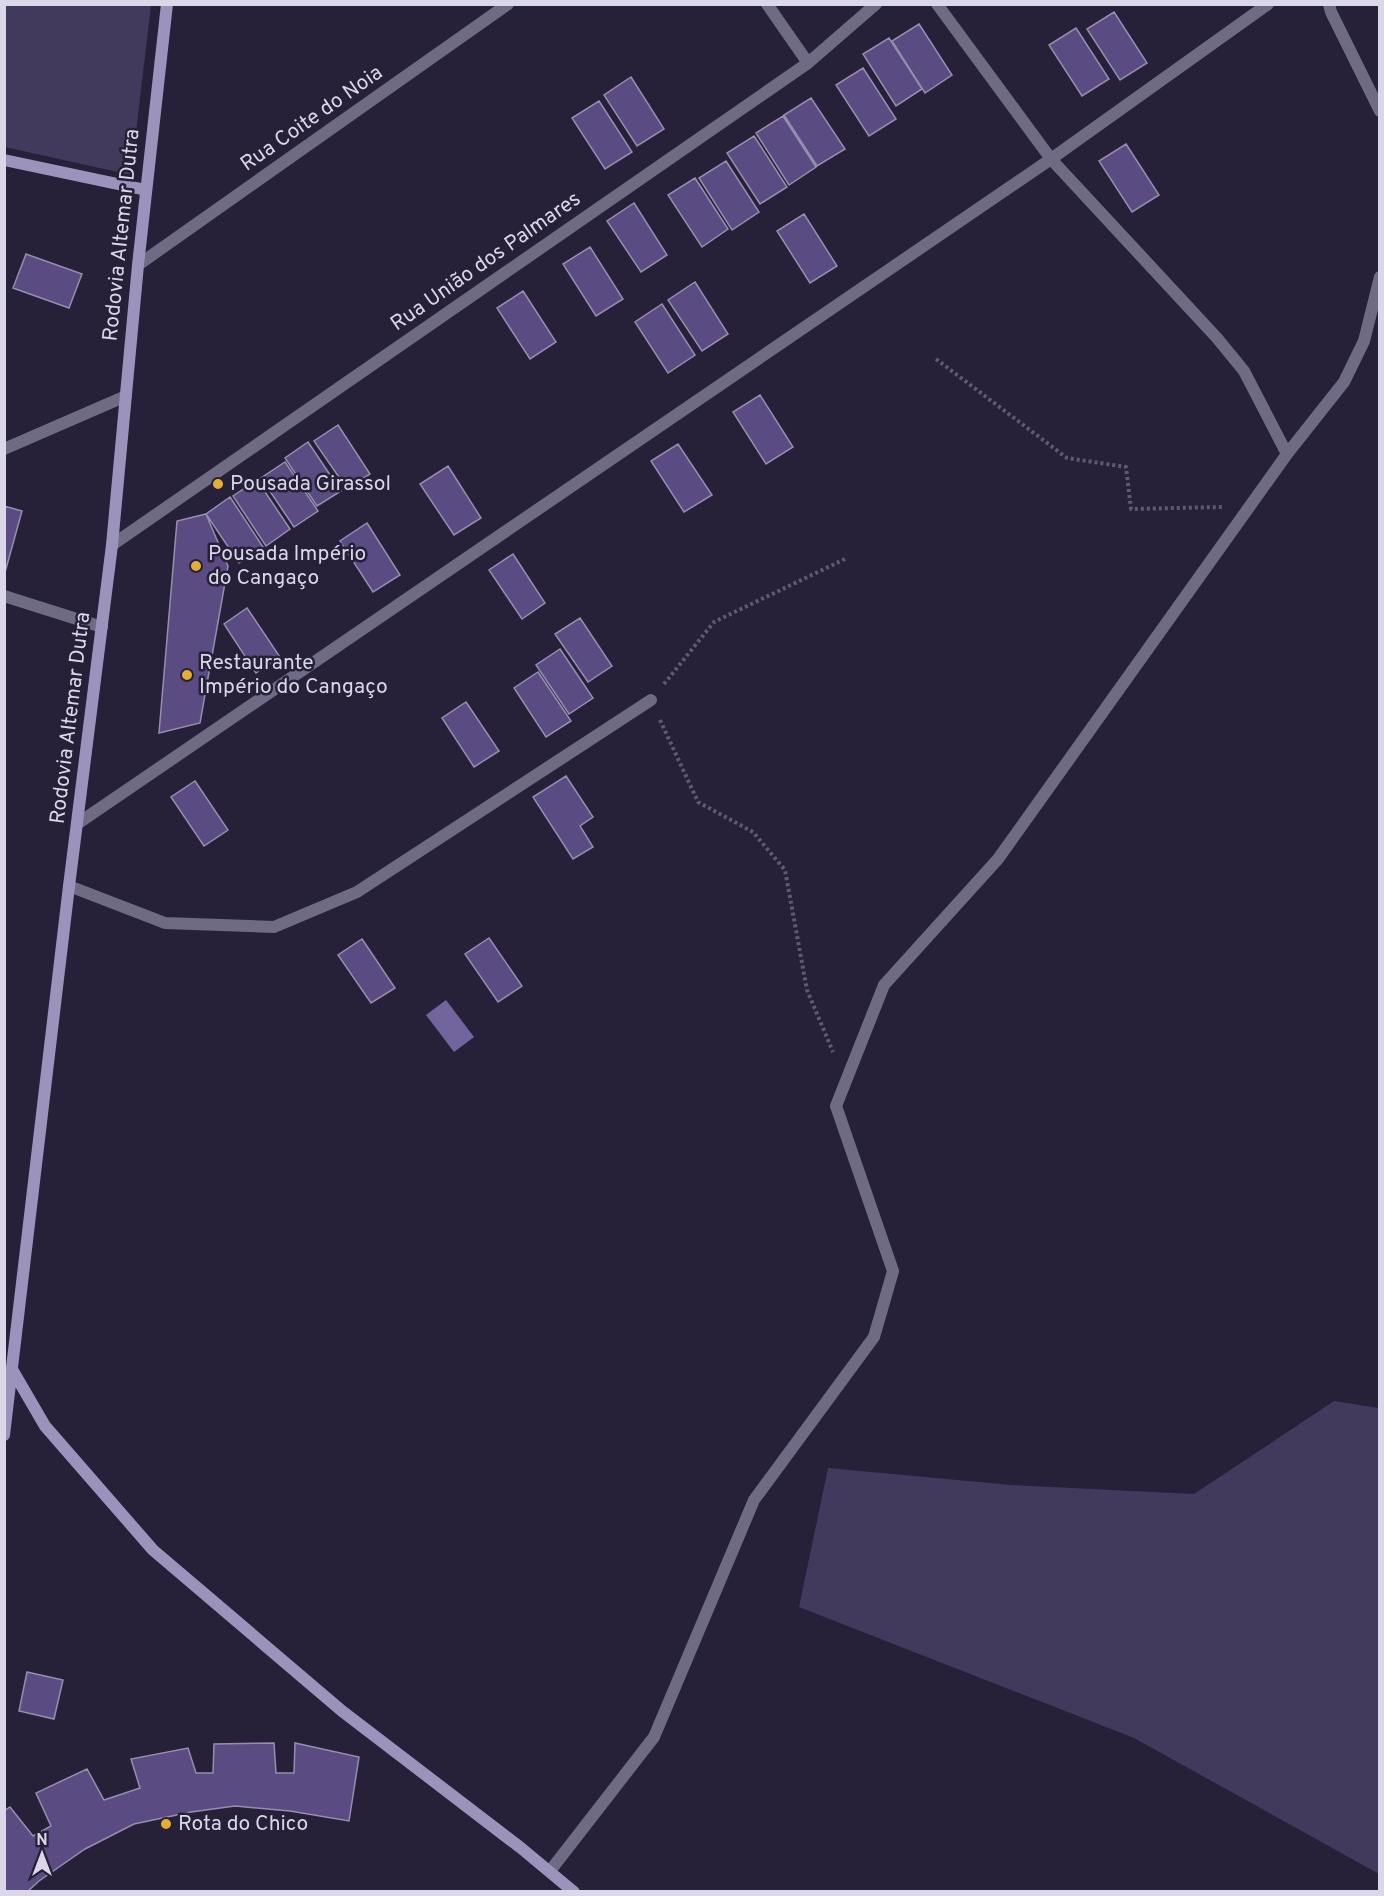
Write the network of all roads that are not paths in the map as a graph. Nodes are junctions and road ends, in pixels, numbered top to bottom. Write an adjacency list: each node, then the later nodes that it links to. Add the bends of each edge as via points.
1 (166, 4): 12 (street, Rodovia Altemar Dutra)
2 (508, 4): 13 (street, Rua Coite do Noia)
3 (767, 4): 8 (street)
4 (876, 4): 8 (street, Rua União dos Palmares)
5 (937, 4): 10 (street)
6 (1268, 4): 10 (street)
7 (1329, 4): 9 (street)
8 (808, 63): 18 (street, Rua União dos Palmares)
9 (1380, 111)
10 (1051, 159): 17 (street, via 1244,371); 22 (street)
11 (4, 160): 12 (street)
12 (146, 190): 13 (street, Rodovia Altemar Dutra)
13 (138, 265): 15 (street, Rodovia Altemar Dutra)
14 (1380, 277): 17 (street, via 1364,341 1344,382)
15 (126, 396): 16 (street); 18 (street, Rodovia Altemar Dutra)
16 (4, 449)
17 (1287, 454): 26 (street, via 998,859 884,986 836,1106 893,1271 874,1337 754,1500 654,1737)
18 (112, 545): 20 (street, Rodovia Altemar Dutra)
19 (4, 596): 20 (street)
20 (102, 627): 22 (street, Rodovia Altemar Dutra)
21 (651, 700): 23 (street, via 357,892 274,927 165,923)
22 (77, 824): 23 (street, Rodovia Altemar Dutra)
23 (69, 886): 24 (street, Rodovia Altemar Dutra)
24 (13, 1371): 25 (street, Rodovia Altemar Dutra); 26 (street, via 45,1426 153,1550 342,1711)
25 (4, 1436)
26 (550, 1871): 27 (street)
27 (574, 1892)

